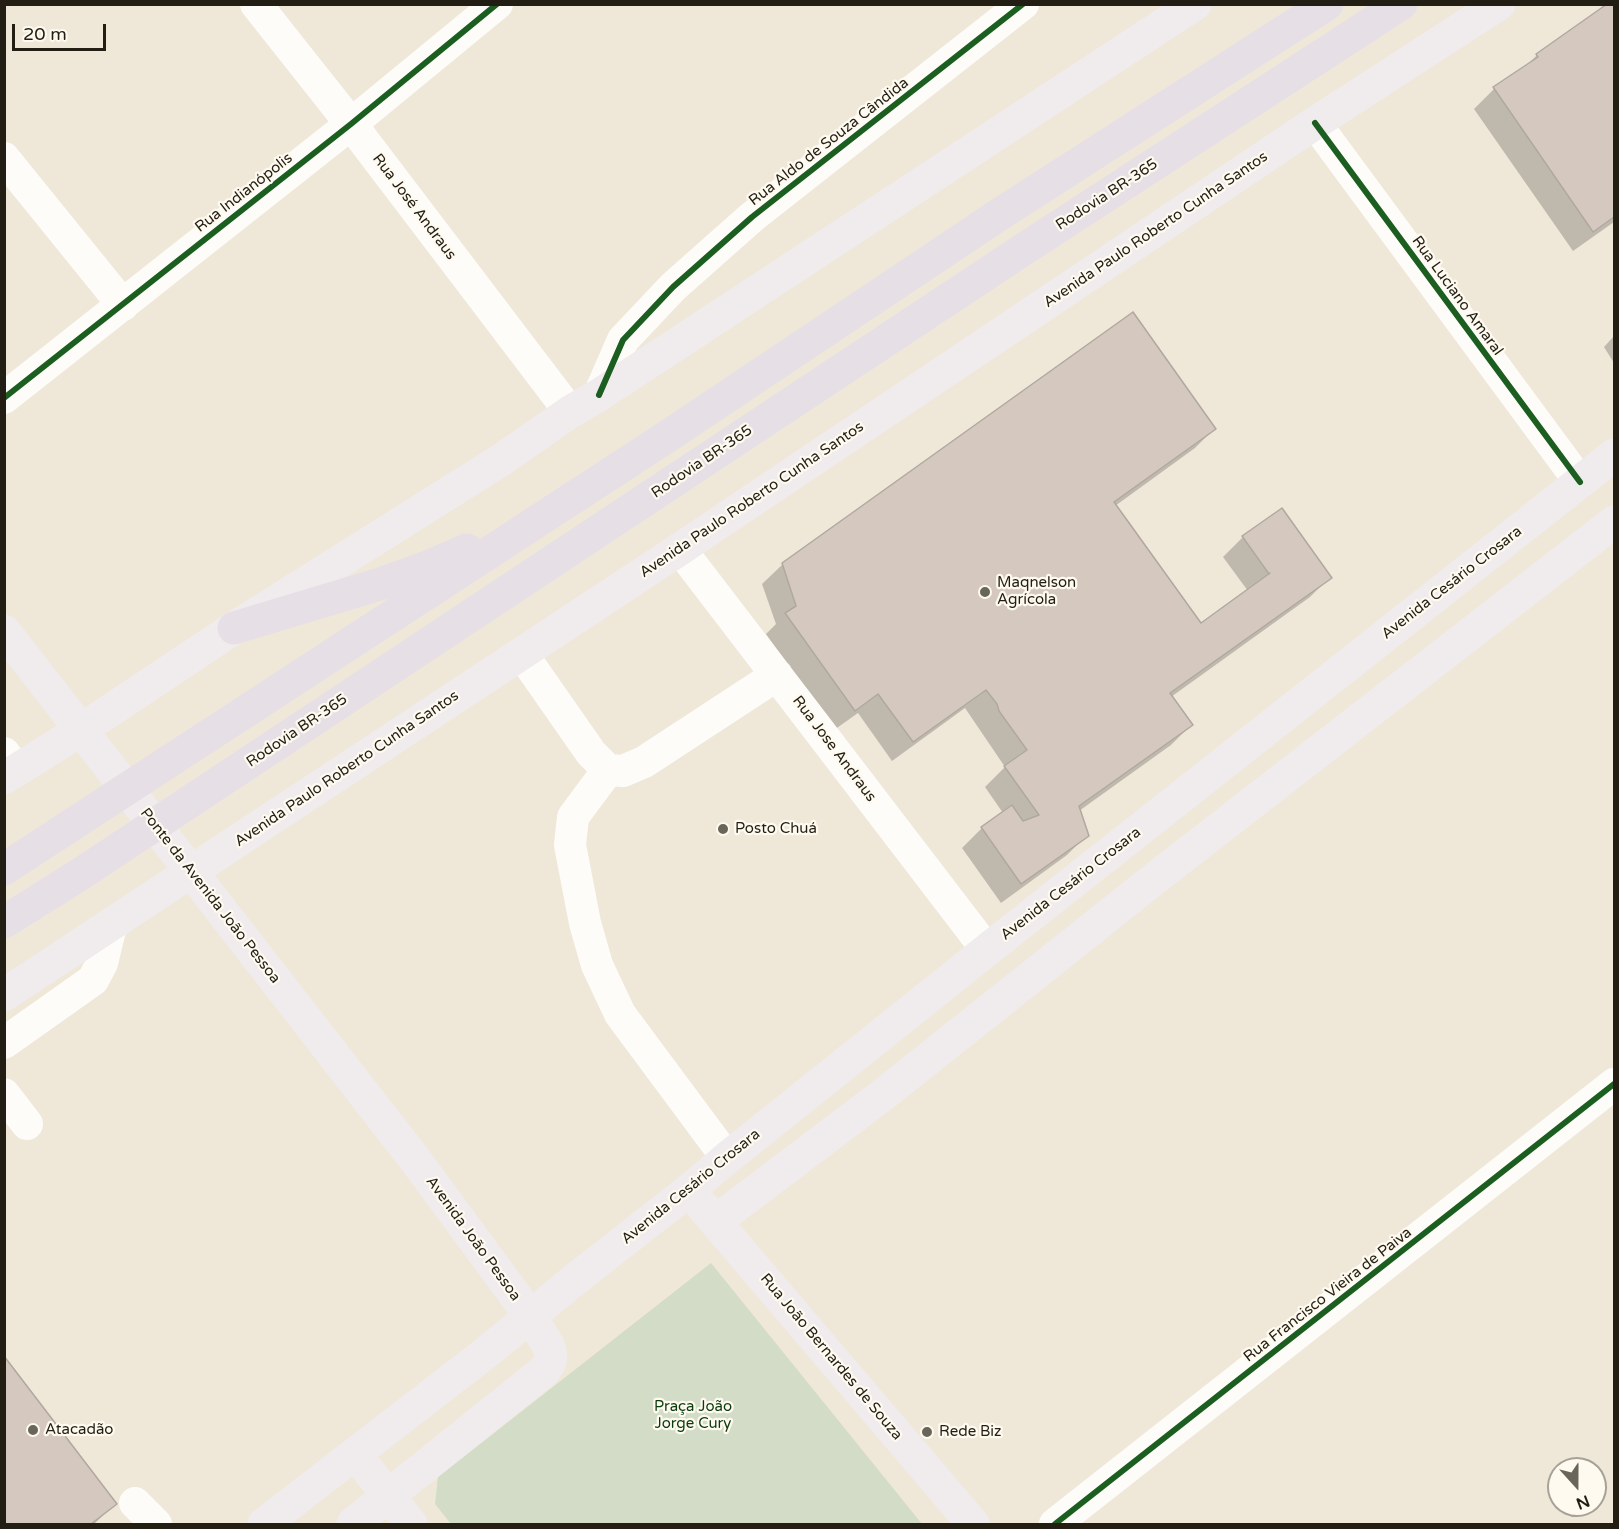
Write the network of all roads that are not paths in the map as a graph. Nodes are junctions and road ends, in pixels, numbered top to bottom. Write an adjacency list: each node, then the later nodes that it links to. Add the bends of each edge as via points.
1 (256, 4): 9 (street, Rua José Andraus)
2 (497, 4): 9 (street, Rua Indianópolis)
3 (1023, 4): 12 (street, Rua Aldo de Souza Cândida, via 752,217 673,287 623,340)
4 (1195, 4): 12 (main road)
5 (1327, 4): 17 (highway, via 1000,214)
6 (1401, 4): 29 (highway, Rodovia BR-365)
7 (1499, 4): 8 (main road, Avenida Paulo Roberto Cunha Santos)
8 (1315, 123): 16 (street, Rua Luciano Amaral); 19 (main road, Avenida Paulo Roberto Cunha Santos)
9 (351, 124): 11 (street, Rua Indianópolis); 14 (street, Rua José Andraus)
10 (4, 158): 11 (street)
11 (123, 305): 13 (street, Rua Indianópolis)
12 (599, 395): 14 (main road)
13 (4, 398)
14 (570, 412): 20 (main road)
15 (1614, 455): 16 (main road, Avenida Cesário Crosara)
16 (1580, 482): 22 (main road, Avenida Cesário Crosara)
17 (545, 516): 20 (highway, via 430,566); 28 (highway)
18 (1614, 522): 25 (main road)
19 (680, 549): 23 (main road, Avenida Paulo Roberto Cunha Santos); 24 (street, Rua Jose Andraus)
20 (234, 628): 26 (main road, via 81,730)
21 (4, 631): 38 (main road, Ponte da Avenida João Pessoa)
22 (1364, 652): 25 (main road); 31 (main road, Avenida Cesário Crosara)
23 (522, 654): 27 (street, via 591,753); 30 (main road, Avenida Paulo Roberto Cunha Santos)
24 (777, 675): 27 (street, via 644,762 623,771); 31 (street, Rua Jose Andraus)
25 (1393, 694): 40 (main road)
26 (9, 767)
27 (608, 770): 37 (street, via 573,817 570,845 597,965 620,1014)
28 (4, 869)
29 (4, 922)
30 (111, 926): 32 (main road, Avenida Paulo Roberto Cunha Santos); 33 (street, via 102,963 93,980)
31 (987, 950): 37 (main road, Avenida Cesário Crosara)
32 (4, 995)
33 (4, 1043)
34 (1614, 1084): 48 (street, Rua Francisco Vieira de Paiva)
35 (4, 1094): 36 (street)
36 (15, 1128)
37 (727, 1158): 39 (main road, Avenida Cesário Crosara)
38 (416, 1161): 41 (main road, Avenida João Pessoa)
39 (688, 1191): 40 (main road, Rua João Bernardes de Souza); 41 (main road, Avenida Cesário Crosara)
40 (716, 1221): 47 (main road, Rua João Bernardes de Souza)
41 (531, 1317): 42 (main road, Avenida Cesário Crosara); 43 (main road, via 551,1354 544,1371)
42 (355, 1454): 43 (main road); 44 (main road, Avenida Cesário Crosara)
43 (389, 1496): 45 (main road); 46 (main road)
44 (264, 1524)
45 (352, 1524)
46 (411, 1524)
47 (973, 1524)
48 (1055, 1524)

